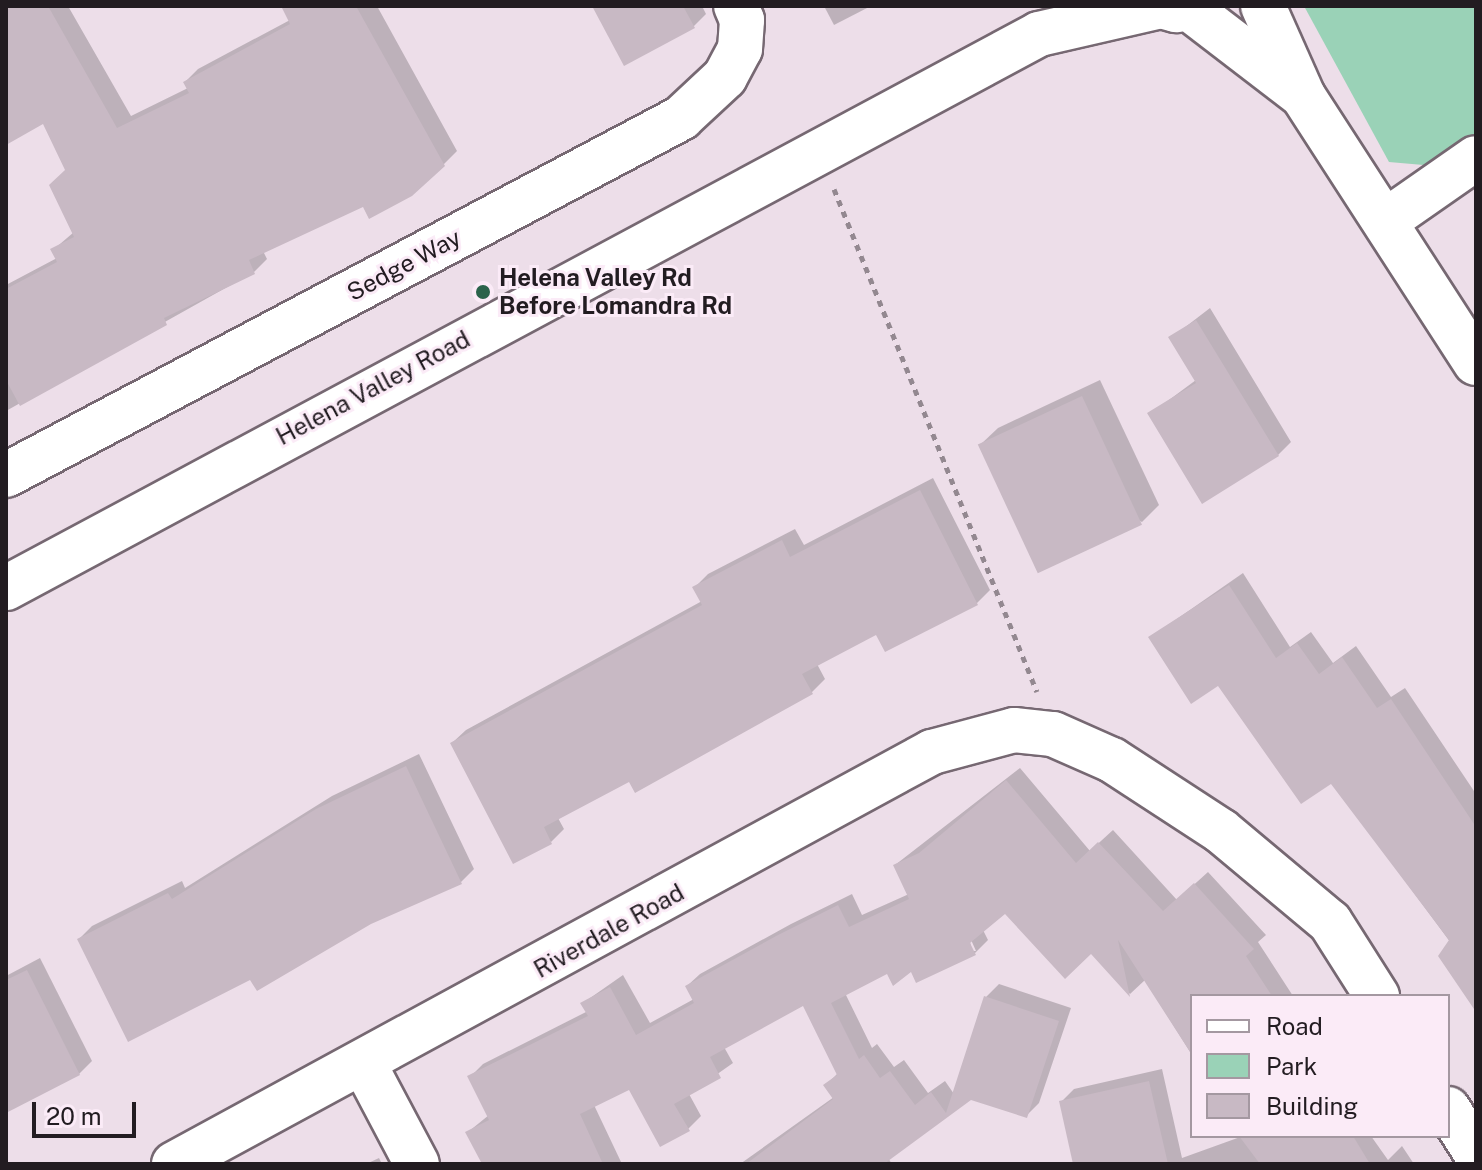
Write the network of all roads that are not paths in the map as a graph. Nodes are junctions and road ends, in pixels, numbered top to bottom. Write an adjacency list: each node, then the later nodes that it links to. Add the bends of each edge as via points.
1 (736, 6): 9 (street, Sedge Way, via 742,20 740,49 725,77 681,118)
2 (1263, 6): 5 (street)
3 (1185, 7): 4 (street, Helena Valley Road); 5 (street)
4 (1051, 20): 10 (street, Helena Valley Road, via 819,153)
5 (1303, 96): 7 (street)
6 (1476, 158): 7 (street)
7 (1387, 220): 8 (street)
8 (1476, 363)
9 (6, 475)
10 (6, 588)
11 (1376, 994): 12 (street, Riverdale Road, via 1330,922 1221,831 1112,760 1053,734 999,732 932,752)
12 (364, 1064): 15 (street, Riverdale Road); 16 (street)
13 (1450, 1112): 14 (street)
14 (1476, 1153)
15 (174, 1164)
16 (417, 1164)

